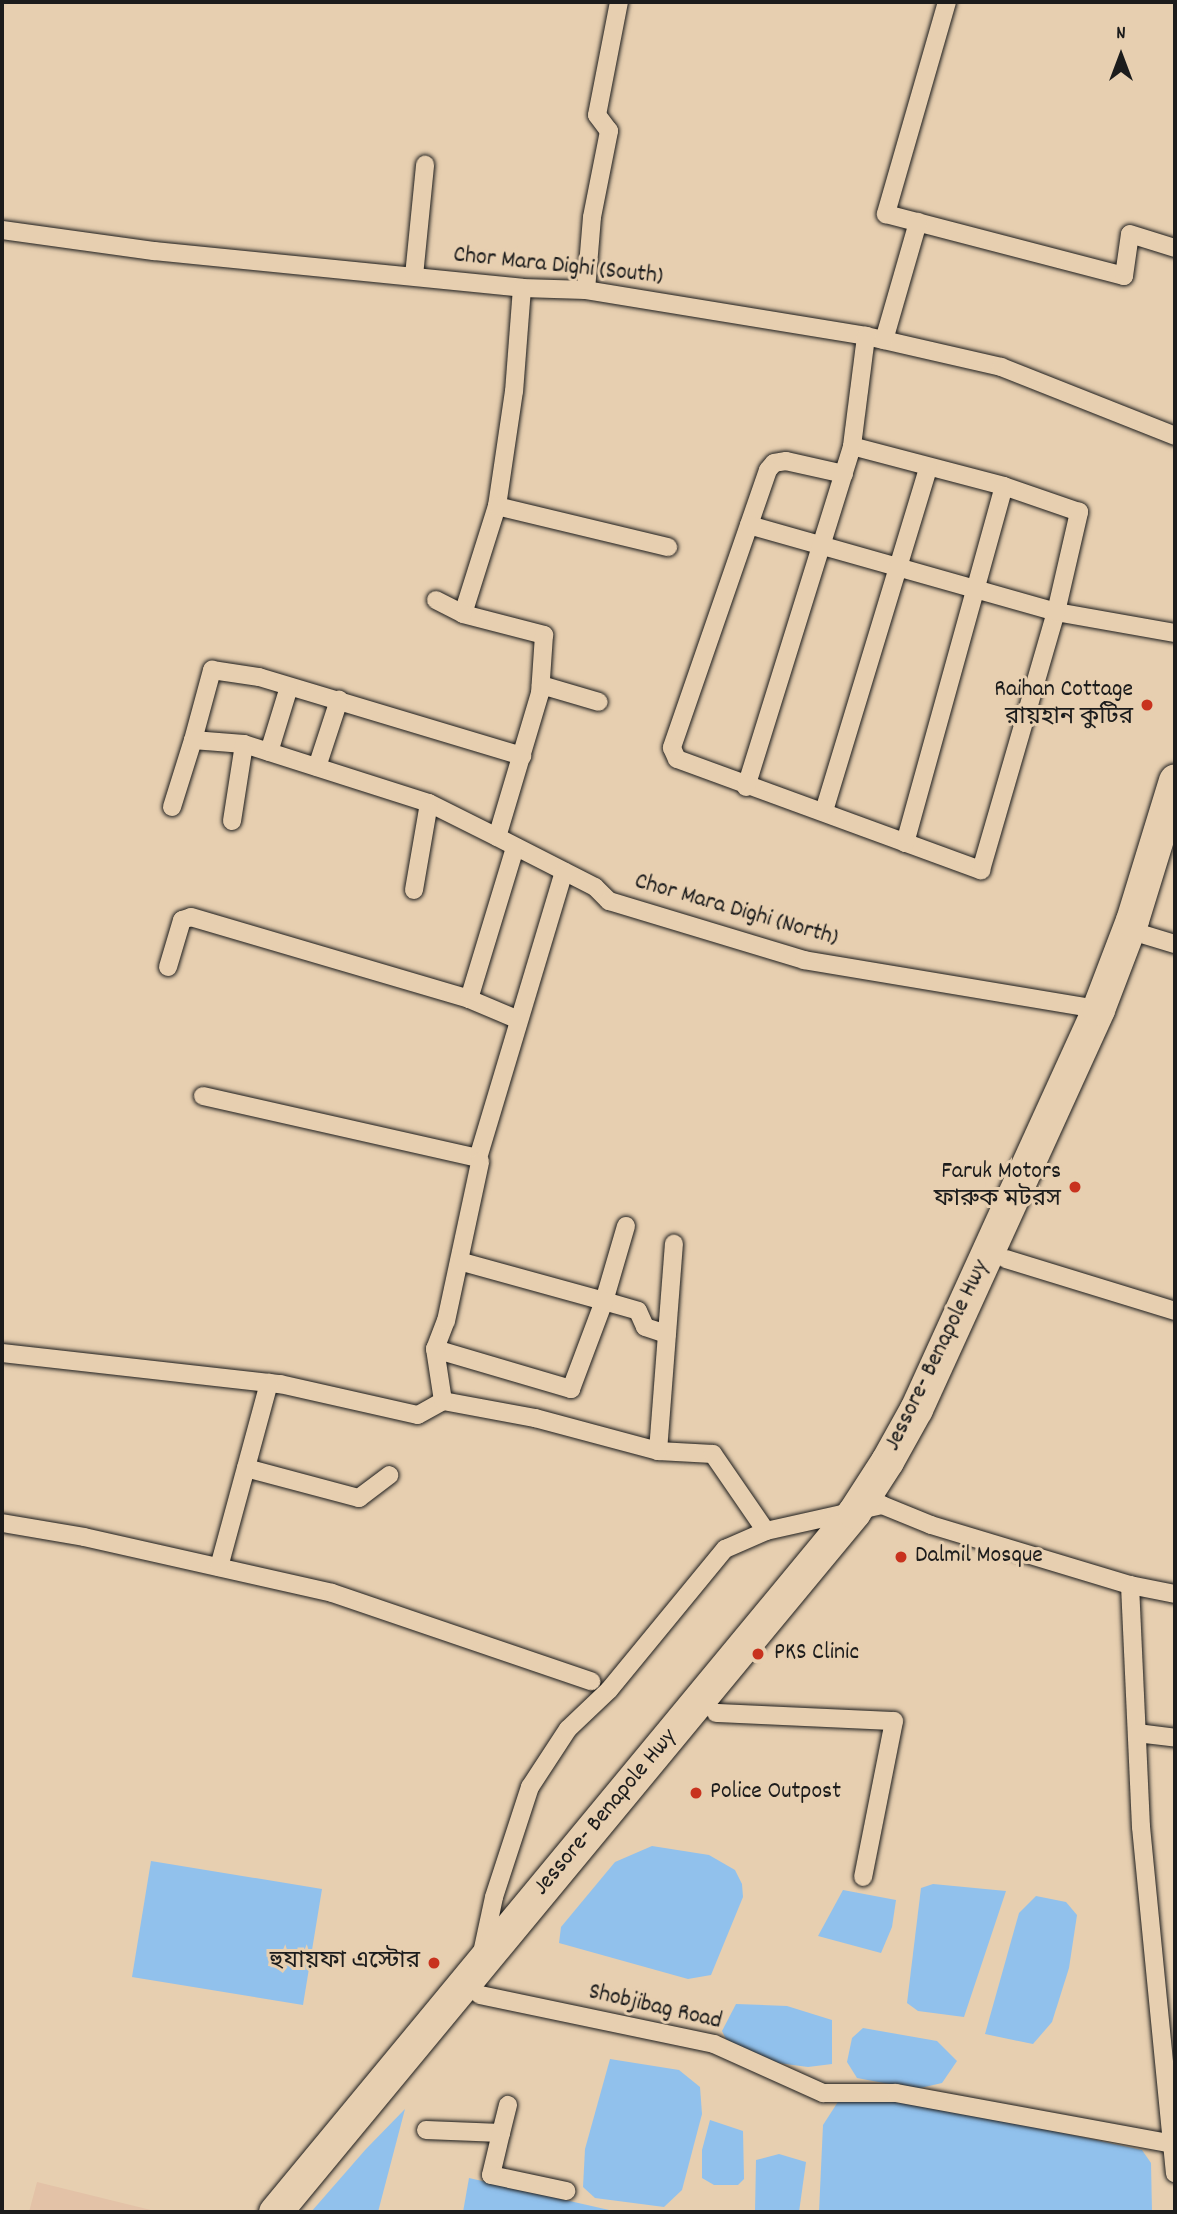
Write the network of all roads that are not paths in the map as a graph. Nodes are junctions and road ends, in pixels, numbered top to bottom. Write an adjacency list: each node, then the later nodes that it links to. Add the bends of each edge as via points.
1 (620, 2): 9 (street, via 597,115 608,131 592,217)
2 (947, 2): 4 (street, via 886,214)
3 (425, 164): 7 (street)
4 (918, 222): 6 (street, via 1124,276 1130,234); 11 (street)
5 (2, 230): 7 (street, Chor Mara Dighi (South))
6 (1175, 248)
7 (414, 276): 8 (street, Chor Mara Dighi (South))
8 (522, 288): 9 (street, Chor Mara Dighi (South)); 17 (street, via 514,391)
9 (586, 290): 10 (street, Chor Mara Dighi (South))
10 (866, 336): 11 (street, Chor Mara Dighi (South)); 13 (street)
11 (884, 340): 12 (street, Chor Mara Dighi (South), via 1001,367)
12 (1175, 436)
13 (852, 446): 14 (street); 15 (street)
14 (928, 468): 16 (street); 21 (street)
15 (844, 474): 18 (street, via 774,463); 19 (street)
16 (1004, 486): 22 (street); 24 (street, via 1079,512)
17 (497, 506): 20 (street); 25 (street)
18 (749, 525): 19 (street); 37 (street, via 671,755)
19 (820, 545): 21 (street); 37 (street)
20 (668, 547)
21 (900, 567): 22 (street); 40 (street)
22 (975, 590): 24 (street); 44 (street)
23 (436, 600): 25 (street)
24 (1056, 612): 26 (street); 44 (street, via 981,870)
25 (463, 614): 27 (street, via 544,635)
26 (1175, 634)
27 (541, 685): 30 (street); 34 (street)
28 (289, 687): 29 (street); 31 (street, via 212,670); 33 (street)
29 (339, 700): 34 (street); 35 (street)
30 (599, 702)
31 (192, 740): 32 (street, Chor Mara Dighi (North)); 39 (street)
32 (244, 744): 33 (street, Chor Mara Dighi (North)); 41 (street)
33 (269, 752): 35 (street, Chor Mara Dighi (North))
34 (522, 756): 42 (street)
35 (317, 767): 38 (street, Chor Mara Dighi (North))
36 (1175, 780): 51 (highway, Jessore- Benapole Hwy, via 1132,920)
37 (746, 787): 40 (street)
38 (429, 803): 42 (street, Chor Mara Dighi (North)); 47 (street)
39 (172, 807)
40 (824, 811): 44 (street)
41 (232, 821)
42 (497, 837): 45 (street, Chor Mara Dighi (North))
43 (1175, 841): 48 (highway, Jessore- Benapole Hwy)
44 (905, 843)
45 (515, 848): 46 (street, Chor Mara Dighi (North)); 50 (street)
46 (564, 872): 51 (street, Chor Mara Dighi (North), via 595,887 609,901 804,960); 52 (street)
47 (414, 890)
48 (1160, 940): 57 (highway, Jessore- Benapole Hwy)
49 (168, 967): 50 (street, via 182,920 191,918)
50 (469, 999): 52 (street)
51 (1098, 1009): 69 (highway, Jessore- Benapole Hwy)
52 (519, 1020): 53 (street, via 478,1158)
53 (203, 1096)
54 (480, 1162): 58 (street)
55 (626, 1226): 59 (street)
56 (674, 1244): 61 (street)
57 (1006, 1259): 60 (street); 69 (highway, Jessore- Benapole Hwy, via 942,1400)
58 (459, 1261): 59 (street); 62 (street)
59 (604, 1301): 61 (street, via 638,1311 645,1328); 62 (street, via 571,1389)
60 (1175, 1311)
61 (667, 1334): 66 (street)
62 (435, 1349): 65 (street)
63 (2, 1353): 64 (street)
64 (269, 1383): 65 (street, via 418,1415); 67 (street)
65 (443, 1401): 66 (street, via 535,1418)
66 (658, 1451): 71 (street, via 713,1454)
67 (246, 1468): 68 (street, via 359,1498); 72 (street)
68 (389, 1475)
69 (868, 1508): 71 (street); 73 (street); 76 (highway, Jessore- Benapole Hwy); 80 (highway, Jessore- Benapole Hwy)
70 (2, 1523): 72 (street)
71 (766, 1531): 80 (street, via 725,1549 609,1690 568,1729 530,1787 494,1897)
72 (219, 1567): 75 (street, via 332,1593)
73 (1130, 1585): 74 (street); 77 (street)
74 (1175, 1594)
75 (591, 1681)
76 (716, 1713): 79 (street, via 894,1721); 80 (highway, Jessore- Benapole Hwy)
77 (1137, 1733): 78 (street); 81 (street, via 1141,1827)
78 (1175, 1738)
79 (863, 1877)
80 (480, 1981): 85 (street, Shobjibag Road, via 714,2044 823,2093 896,2093); 88 (highway, Jessore- Benapole Hwy); 89 (highway, Jessore- Benapole Hwy)
81 (1168, 1993): 85 (street)
82 (508, 2105): 84 (street)
83 (426, 2130): 84 (street)
84 (500, 2133): 87 (street, via 491,2175)
85 (1173, 2144): 86 (street)
86 (1175, 2173)
87 (566, 2191)
88 (275, 2212)
89 (302, 2212)

